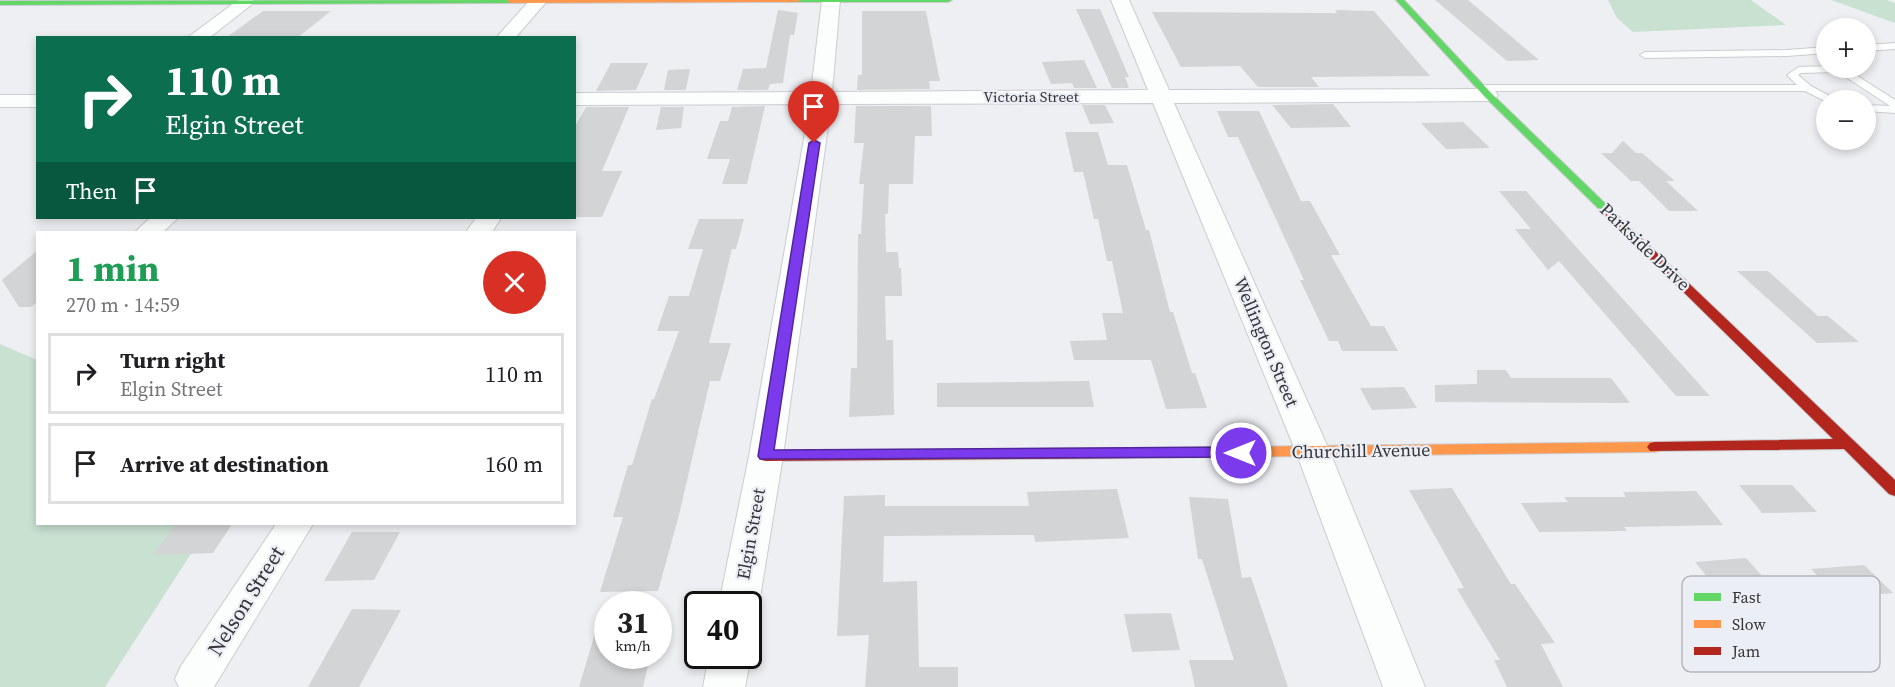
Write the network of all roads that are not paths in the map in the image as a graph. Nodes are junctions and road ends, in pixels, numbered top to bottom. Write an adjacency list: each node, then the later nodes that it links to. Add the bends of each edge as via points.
1 (539, 0): 2 (main road); 6 (main road); 10 (street)
2 (831, 0): 3 (main road); 25 (street, Elgin Street)
3 (948, 0)
4 (1120, 0): 24 (street, Wellington Street)
5 (1400, 0): 22 (main road, Parkside Drive)
6 (345, 1): 7 (main road)
7 (246, 2): 8 (main road); 9 (street)
8 (0, 3)
9 (199, 36)
10 (507, 36)
11 (1895, 46): 12 (lane)
12 (1876, 47)
13 (1813, 51): 14 (lane); 15 (lane); 16 (lane)
14 (1816, 51)
15 (1816, 53)
16 (1646, 55)
17 (1816, 69): 20 (lane, via 1792,75)
18 (1854, 78): 19 (lane)
19 (1866, 86): 21 (lane); 29 (lane)
20 (1807, 88): 22 (lane); 23 (lane)
21 (1895, 91)
22 (1485, 92): 24 (street, Victoria Street); 34 (main road, Parkside Drive)
23 (1816, 92)
24 (1162, 96): 25 (street, Victoria Street); 35 (street, Wellington Street)
25 (821, 98): 26 (street, Victoria Street); 36 (street, Elgin Street)
26 (576, 99)
27 (36, 101): 28 (street)
28 (3, 103)
29 (1895, 105)
30 (1876, 109): 31 (lane)
31 (1895, 110)
32 (164, 219): 33 (street)
33 (149, 231)
34 (1848, 444): 35 (main road, Churchill Avenue); 37 (main road, Parkside Drive)
35 (1312, 452): 36 (main road, Churchill Avenue); 43 (street, Wellington Street)
36 (766, 456): 39 (street, Elgin Street)
37 (1895, 490)
38 (294, 525): 41 (street, Nelson Street)
39 (741, 591)
40 (727, 669): 42 (street)
41 (196, 679)
42 (724, 687)
43 (1404, 687)

